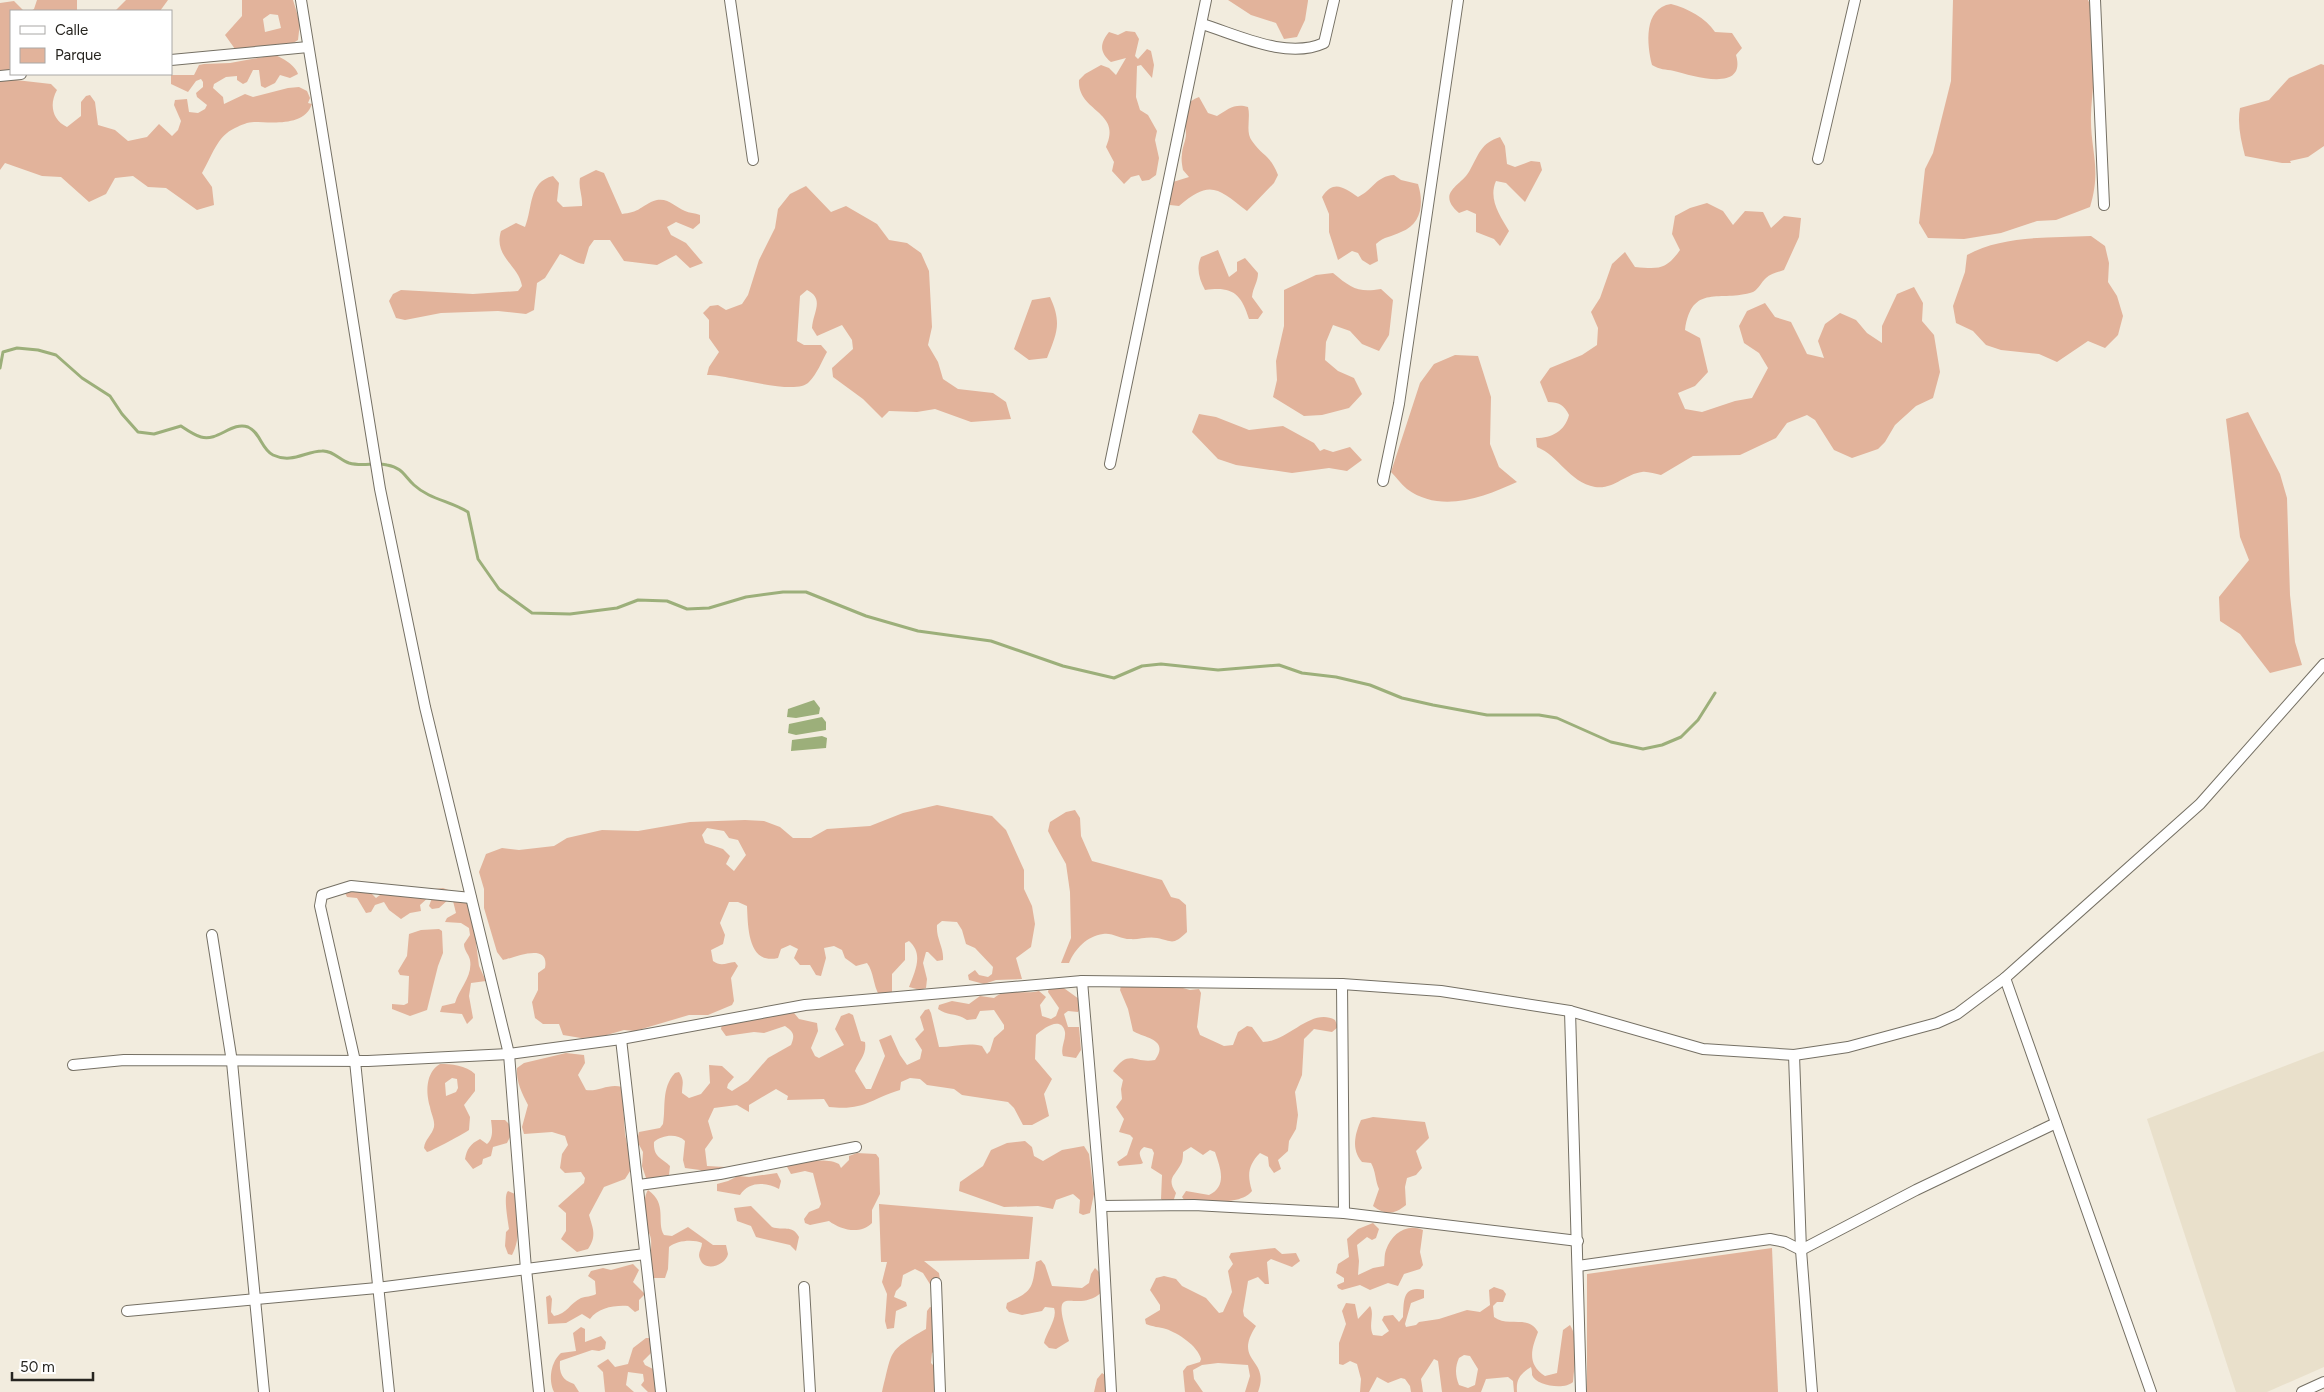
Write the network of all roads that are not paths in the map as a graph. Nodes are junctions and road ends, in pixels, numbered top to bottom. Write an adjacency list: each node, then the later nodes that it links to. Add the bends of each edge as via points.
1 (301, 0): 9 (street)
2 (730, 0): 12 (street)
3 (1206, 0): 8 (street)
4 (1334, 0): 8 (street, via 1324,44 1312,49 1269,45)
5 (1458, 0): 15 (street, via 1399,404)
6 (1855, 0): 11 (street)
7 (2094, 0): 13 (street)
8 (1202, 24): 14 (street)
9 (308, 47): 10 (street); 17 (street, via 380,489 425,707)
10 (172, 60)
11 (1818, 159)
12 (753, 160)
13 (2104, 204)
14 (1110, 464)
15 (1384, 481)
16 (2324, 664): 19 (street, via 2200,804)
17 (471, 898): 24 (street); 27 (street, via 351,886 322,895 320,906)
18 (212, 935): 26 (street)
19 (2005, 978): 25 (street, via 1957,1014 1937,1024 1848,1046); 29 (street)
20 (1082, 981): 21 (street); 23 (street, via 805,1005); 32 (street)
21 (1342, 984): 22 (street, via 1441,990); 33 (street)
22 (1570, 1011): 25 (street, via 1703,1049); 34 (street)
23 (621, 1039): 24 (street); 31 (street)
24 (510, 1054): 27 (street); 38 (street)
25 (1794, 1055): 35 (street)
26 (232, 1062): 27 (street); 28 (street, via 124,1060); 42 (street)
27 (355, 1062): 41 (street)
28 (73, 1065)
29 (2056, 1124): 35 (street, via 1916,1190); 54 (street)
30 (856, 1146): 31 (street, via 720,1174)
31 (639, 1185): 36 (street)
32 (1101, 1206): 33 (street, via 1194,1205); 51 (street)
33 (1344, 1213): 34 (street)
34 (1578, 1240): 37 (street)
35 (1801, 1250): 37 (street, via 1770,1239); 53 (street)
36 (645, 1254): 38 (street); 48 (street)
37 (1578, 1266): 52 (street)
38 (526, 1269): 41 (street); 47 (street)
39 (936, 1283): 50 (street)
40 (804, 1286): 49 (street)
41 (377, 1288): 42 (street); 46 (street)
42 (255, 1300): 43 (street); 45 (street)
43 (127, 1311)
44 (2324, 1382): 55 (street)
45 (264, 1392)
46 (389, 1392)
47 (538, 1392)
48 (660, 1392)
49 (810, 1392)
50 (940, 1392)
51 (1111, 1392)
52 (1581, 1392)
53 (1812, 1392)
54 (2151, 1392)
55 (2302, 1392)

